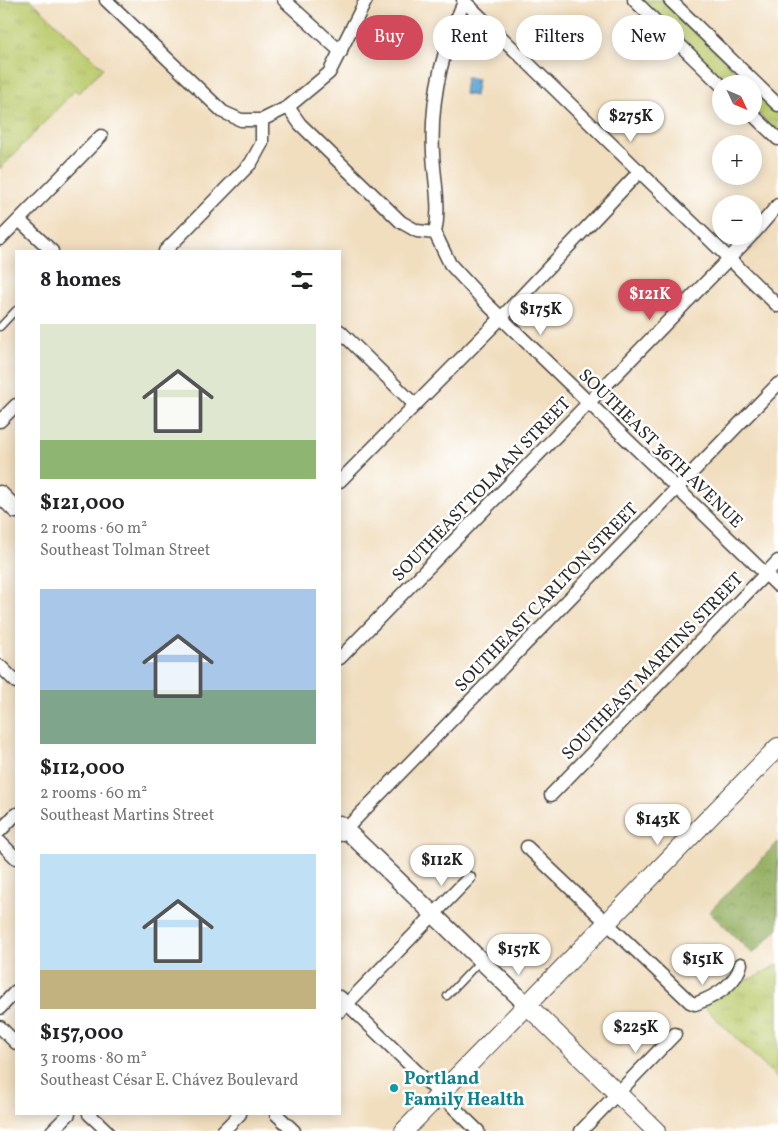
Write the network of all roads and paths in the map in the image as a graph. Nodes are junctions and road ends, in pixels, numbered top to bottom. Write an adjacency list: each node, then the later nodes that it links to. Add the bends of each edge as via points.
1 (106, 0): 11 (street, via 223,112 241,120)
2 (284, 0): 7 (street)
3 (366, 0): 7 (street)
4 (634, 0): 8 (street)
5 (670, 0): 9 (street)
6 (464, 1): 15 (street); 19 (street, via 445,48 433,103 432,146 439,215)
7 (341, 52): 10 (street, via 329,73)
8 (712, 76)
9 (778, 105)
10 (288, 107): 11 (street); 19 (street, via 300,124 401,222 417,230)
11 (262, 120): 23 (street, via 262,143 251,163)
12 (762, 124): 14 (street)
13 (101, 136): 17 (street)
14 (778, 139)
15 (640, 171): 24 (street); 27 (street)
16 (778, 205): 18 (street)
17 (19, 220): 20 (street); 22 (street)
18 (762, 224)
19 (435, 233): 27 (street, SOUTHEAST 36TH AVENUE, via 450,264)
20 (0, 239)
21 (742, 245): 24 (street, SOUTHEAST TOLMAN STREET)
22 (51, 250)
23 (166, 250)
24 (731, 258): 25 (street); 31 (street, SOUTHEAST TOLMAN STREET)
25 (778, 306)
26 (15, 311): 28 (lane)
27 (502, 317): 31 (street, SOUTHEAST 36TH AVENUE); 32 (street)
28 (0, 327)
29 (341, 332): 32 (street)
30 (778, 384): 36 (street, SOUTHEAST CARLTON STREET)
31 (589, 403): 36 (street, SOUTHEAST 36TH AVENUE); 42 (street, SOUTHEAST TOLMAN STREET)
32 (415, 404): 35 (street)
33 (15, 406): 34 (street)
34 (0, 422)
35 (341, 480)
36 (677, 488): 40 (street, SOUTHEAST 36TH AVENUE); 48 (street, SOUTHEAST CARLTON STREET)
37 (0, 494): 38 (street)
38 (15, 509)
39 (778, 561): 40 (street, SOUTHEAST MARTINS STREET)
40 (765, 574): 41 (street, SOUTHEAST 36TH AVENUE); 46 (street, SOUTHEAST MARTINS STREET)
41 (778, 586)
42 (341, 657)
43 (0, 666): 44 (street)
44 (15, 681)
45 (778, 746): 55 (main road)
46 (551, 795)
47 (15, 815): 49 (street)
48 (342, 829): 54 (street)
49 (0, 831)
50 (0, 842): 52 (street)
51 (527, 847): 55 (street)
52 (15, 857)
53 (469, 878): 54 (street)
54 (434, 914): 56 (street); 60 (street)
55 (607, 921): 57 (street, via 695,1004 730,983 738,974); 61 (main road)
56 (481, 960): 59 (lane); 61 (street)
57 (740, 964)
58 (15, 992): 62 (street)
59 (447, 996)
60 (342, 1004): 66 (street)
61 (526, 1004): 66 (main road); 67 (main road)
62 (0, 1008)
63 (0, 1027): 65 (street)
64 (675, 1034): 67 (street)
65 (15, 1042)
66 (440, 1094): 76 (main road); 77 (street)
67 (618, 1094): 78 (street); 79 (main road)
68 (68, 1115): 72 (street)
69 (90, 1115): 73 (street)
70 (239, 1115): 74 (street)
71 (277, 1115): 75 (street)
72 (52, 1131)
73 (107, 1131)
74 (223, 1131)
75 (294, 1131)
76 (404, 1131)
77 (478, 1131)
78 (581, 1131)
79 (656, 1131)

